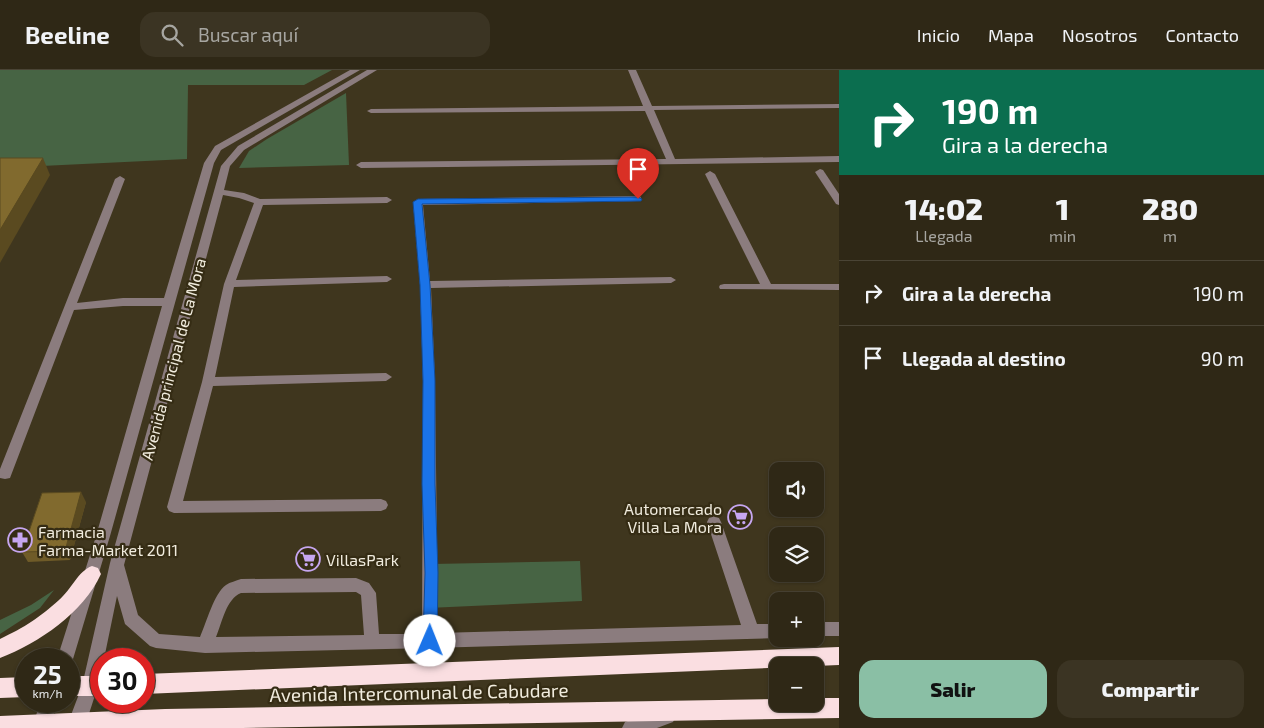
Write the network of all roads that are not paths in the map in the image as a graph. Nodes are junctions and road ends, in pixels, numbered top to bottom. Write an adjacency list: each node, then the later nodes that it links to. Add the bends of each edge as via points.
1 (356, 70): 25 (street, Avenida principal de La Mora, via 218,148 209,164)
2 (373, 70): 13 (street, Avenida principal de La Mora, via 241,148 226,166)
3 (632, 70): 5 (street)
4 (839, 106): 5 (street)
5 (650, 107): 6 (street); 8 (street)
6 (371, 111)
7 (839, 159): 8 (street)
8 (672, 162): 9 (street)
9 (361, 165)
10 (820, 172): 17 (street)
11 (710, 174): 24 (street)
12 (120, 179): 26 (street)
13 (218, 192): 16 (street, via 241,195); 32 (street, Avenida principal de La Mora)
14 (638, 199): 21 (street, via 418,202)
15 (387, 200): 16 (street)
16 (258, 202): 20 (street)
17 (839, 202)
18 (387, 279): 20 (street)
19 (671, 280): 21 (street)
20 (229, 284): 28 (street)
21 (425, 285): 39 (street, via 432,573)
22 (839, 286): 24 (street)
23 (724, 287): 24 (street)
24 (767, 287)
25 (168, 302): 26 (street, via 123,302); 33 (street, Avenida principal de La Mora)
26 (69, 308): 29 (street)
27 (386, 377): 28 (street)
28 (208, 382): 30 (street, via 174,508)
29 (6, 474)
30 (381, 504)
31 (714, 522): 36 (street)
32 (117, 563): 40 (street, via 131,618 156,642); 42 (street, Avenida principal de La Mora)
33 (92, 574): 41 (street, Avenida principal de La Mora); 43 (highway, via 68,604 38,630)
34 (839, 629): 35 (street)
35 (824, 630)
36 (751, 631): 37 (street); 39 (street)
37 (769, 631)
38 (372, 641): 39 (street); 40 (street); 40 (street, via 368,593 364,588 356,585 241,586 230,590 224,598)
39 (430, 641)
40 (205, 645)
41 (68, 648)
42 (102, 648)
43 (0, 649)
44 (839, 656): 45 (highway, Avenida Intercomunal de Cabudare)
45 (155, 684)
46 (15, 687): 47 (highway)
47 (0, 688)
48 (90, 698): 52 (street, Avenida principal de La Mora)
49 (839, 708): 50 (highway, Avenida Intercomunal de Cabudare)
50 (683, 710): 53 (highway, Avenida Intercomunal de Cabudare); 56 (street)
51 (46, 713): 54 (street)
52 (77, 723): 53 (highway, Avenida Intercomunal de Cabudare); 54 (highway, Avenida Intercomunal de Cabudare)
53 (164, 723)
54 (42, 724): 55 (highway, Avenida Intercomunal de Cabudare)
55 (0, 726)
56 (631, 728)

